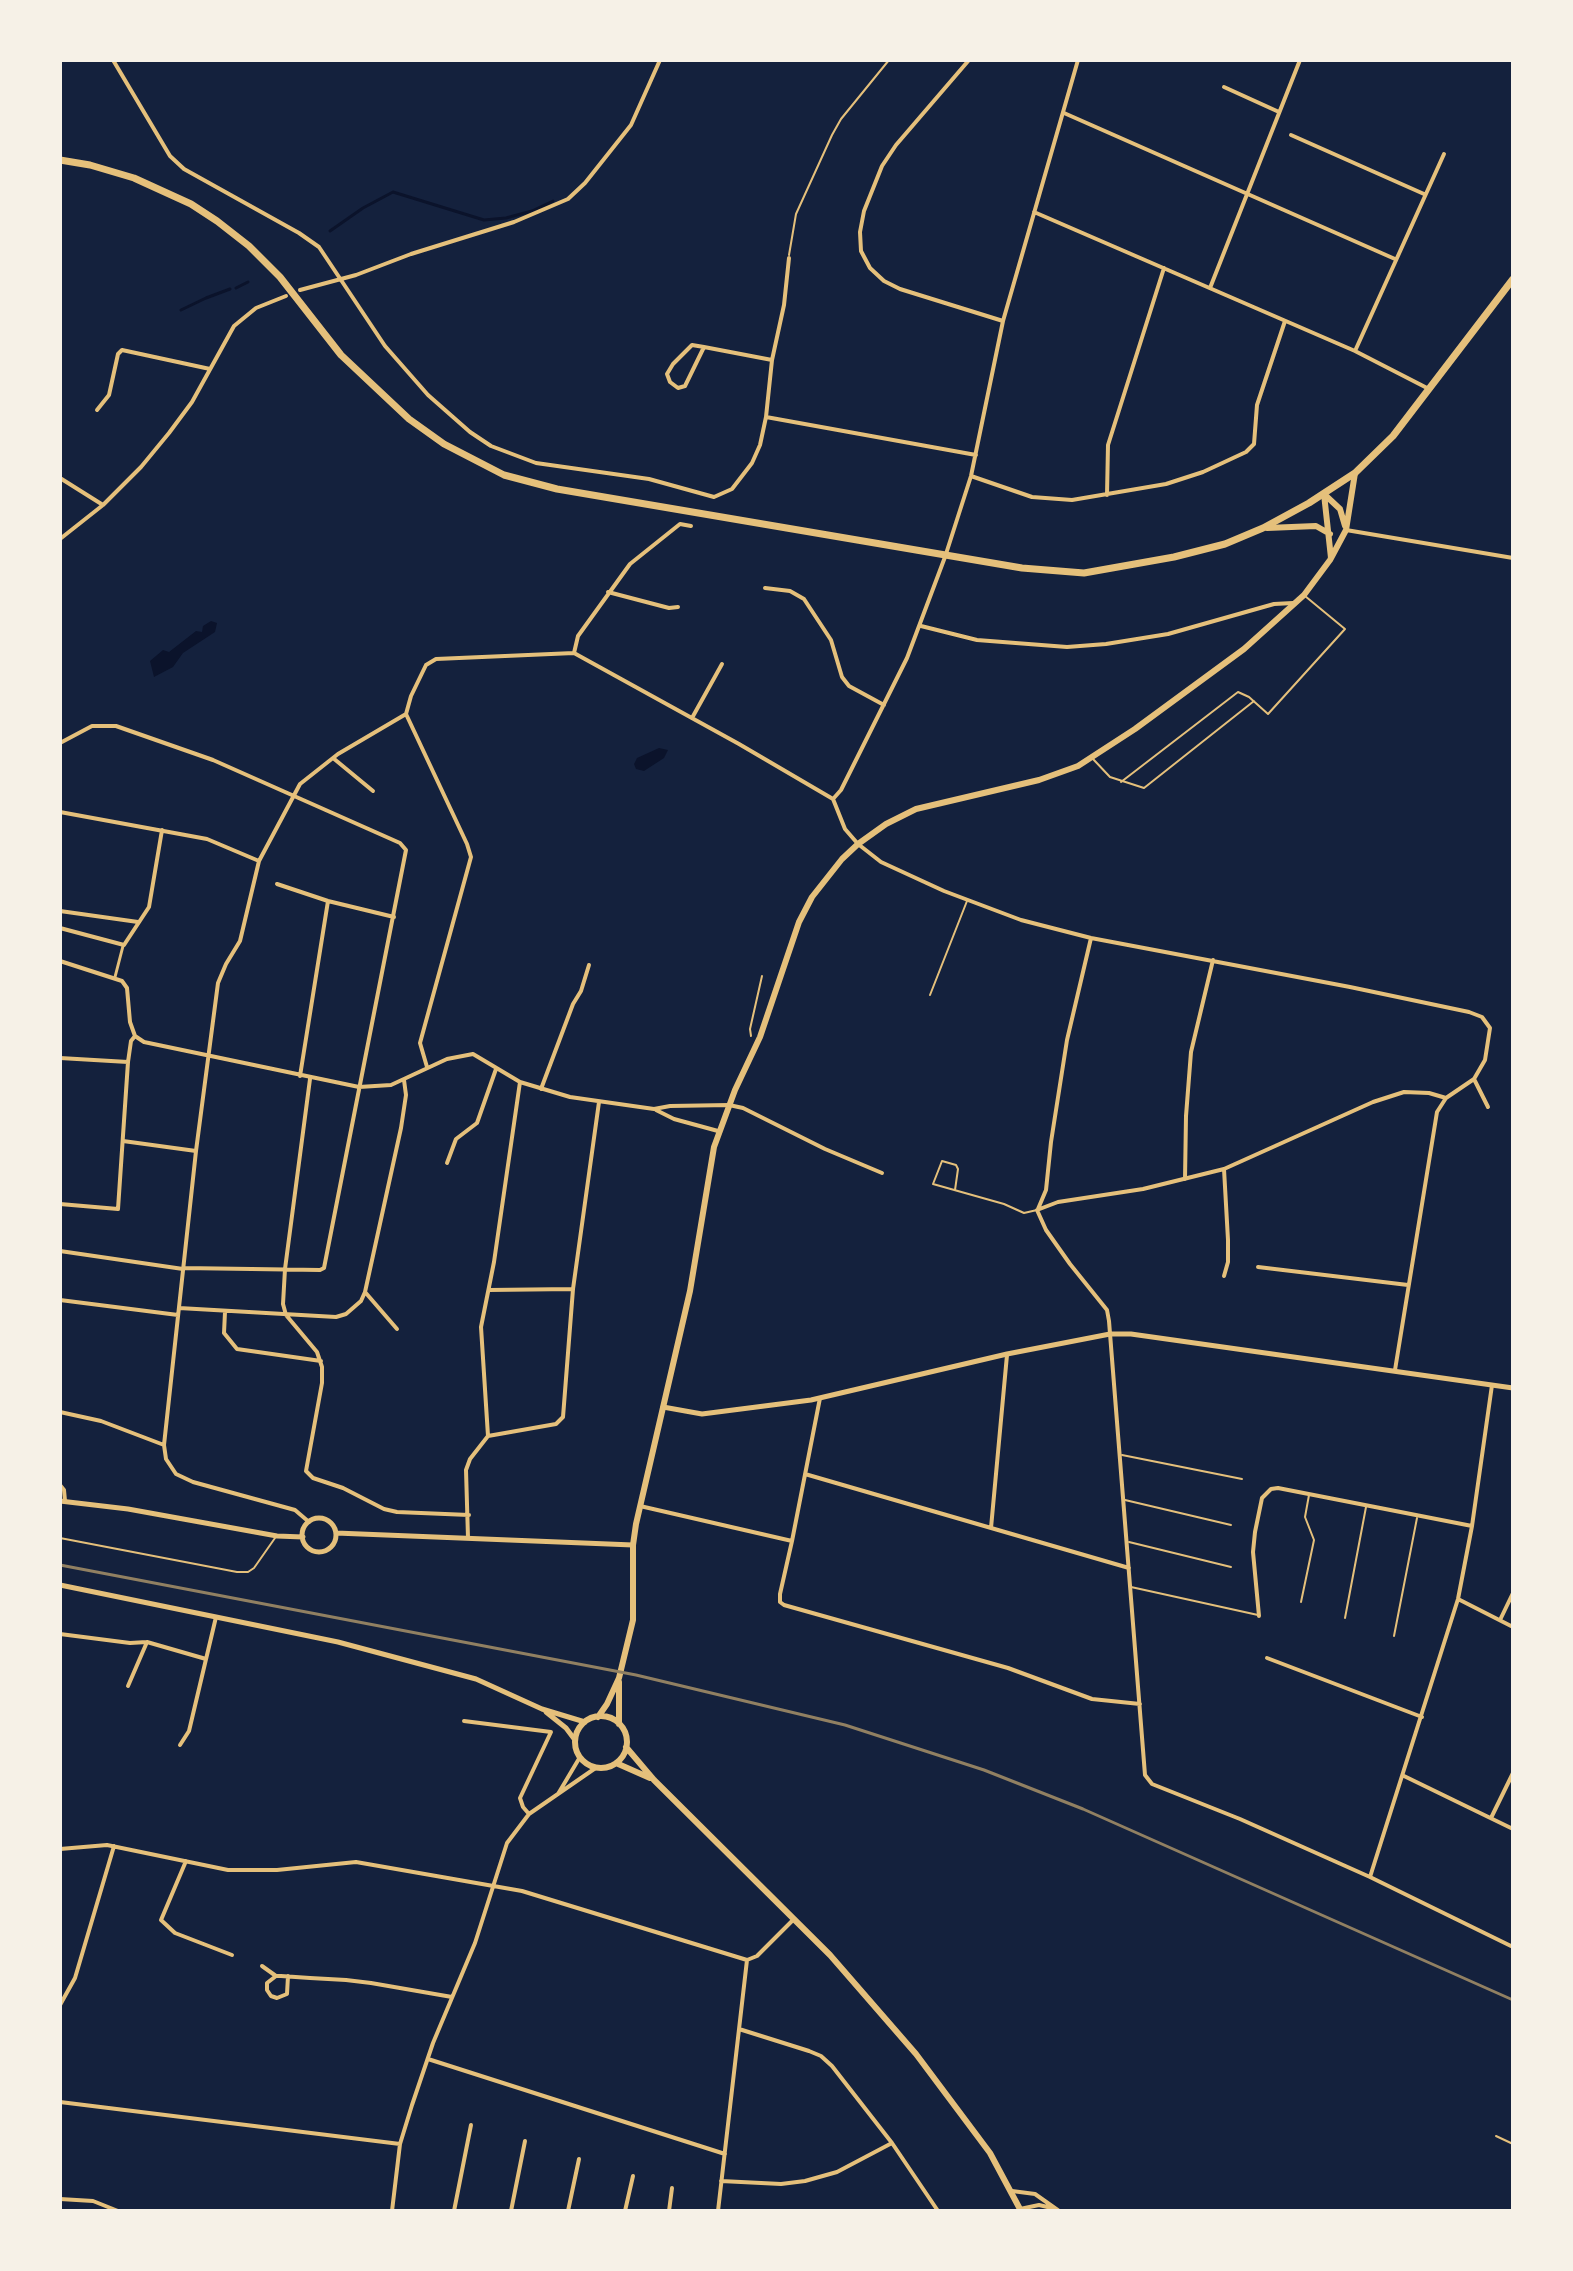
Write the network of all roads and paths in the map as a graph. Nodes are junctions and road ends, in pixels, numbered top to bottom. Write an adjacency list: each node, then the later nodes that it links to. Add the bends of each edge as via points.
1 (113, 60): 19 (street, via 170,156 319,247)
2 (660, 60): 19 (street, via 631,125 568,199)
3 (889, 60): 16 (lane, via 832,135 796,214)
4 (969, 60): 24 (street, via 882,166 864,211 861,251 870,268 900,289)
5 (1078, 60): 9 (street)
6 (1300, 60): 8 (street)
7 (1224, 87): 8 (street)
8 (1279, 112): 13 (street)
9 (1064, 113): 13 (street); 15 (street)
10 (1291, 135): 14 (street)
11 (1444, 154): 14 (street)
12 (60, 160): 45 (main road, via 134,178 191,204 238,237 280,277 341,355 409,419 504,475 557,489)
13 (1247, 193): 17 (street); 21 (street)
14 (1424, 194): 17 (street)
15 (1034, 212): 18 (street); 24 (street)
16 (789, 258): 28 (street)
17 (1395, 259): 27 (street)
18 (1164, 268): 21 (street); 38 (street, via 1108,445)
19 (340, 279): 22 (street); 32 (street, via 385,346 470,432 536,463 723,495 752,463)
20 (1513, 279): 30 (main road)
21 (1210, 288): 25 (street)
22 (300, 290)
23 (286, 296): 29 (street, via 256,308 234,326)
24 (1003, 321): 33 (street)
25 (1285, 321): 27 (street); 38 (street, via 1257,405 1254,444 1246,452 1166,484)
26 (704, 347): 26 (street, via 692,345 673,364 667,374 673,386 689,381); 28 (street)
27 (1355, 351): 30 (street)
28 (772, 360): 32 (street)
29 (210, 369): 31 (street, via 122,350 109,395); 39 (street, via 169,433)
30 (1430, 389): 34 (main road)
31 (97, 410)
32 (766, 417): 33 (street)
33 (976, 455): 35 (street)
34 (1355, 473): 37 (main road); 42 (main road)
35 (971, 476): 38 (street, via 1051,500); 45 (street)
36 (60, 478): 39 (street)
37 (1324, 494): 41 (main road); 42 (main road, via 1340,509); 43 (main road)
38 (1107, 495)
39 (103, 505): 44 (street)
40 (691, 526): 49 (street, via 680,524 648,547)
41 (1263, 528): 43 (main road, via 1316,526); 45 (main road, via 1174,557 1084,573)
42 (1346, 530): 46 (street); 47 (main road)
43 (1330, 534): 47 (main road)
44 (60, 539)
45 (945, 557): 53 (street)
46 (1513, 558)
47 (1330, 560): 50 (main road)
48 (765, 588): 57 (street, via 804,599 831,640 842,677)
49 (608, 592): 52 (street); 54 (street, via 578,636)
50 (1304, 595): 51 (main road); 56 (lane, via 1345,629 1268,714)
51 (1295, 603): 53 (street, via 1274,604 1168,634 1067,647 977,640); 62 (main road, via 1244,649)
52 (678, 607)
53 (921, 626): 57 (street)
54 (574, 653): 58 (street, via 436,659 426,665); 59 (street)
55 (722, 664): 59 (street)
56 (1254, 701): 63 (lane, via 1144,788); 63 (lane, via 1238,692)
57 (884, 705): 66 (street)
58 (406, 714): 61 (street); 91 (street, via 471,857 420,1043)
59 (692, 718): 66 (street)
60 (60, 743): 65 (street, via 92,726 116,726)
61 (333, 758): 64 (street); 65 (street)
62 (1093, 758): 63 (lane); 69 (main road, via 1059,775 916,809)
63 (1121, 782)
64 (373, 791)
65 (293, 795): 70 (street); 75 (street, via 406,850)
66 (833, 799): 69 (street, via 842,824)
67 (60, 812): 68 (street)
68 (162, 830): 70 (street, via 207,839); 76 (street, via 149,907)
69 (858, 844): 72 (street, via 881,862); 102 (main road, via 822,881 799,922 760,1037)
70 (259, 861): 88 (street, via 240,941 218,983)
71 (277, 884): 73 (street)
72 (967, 900): 78 (street); 85 (lane)
73 (328, 901): 75 (street); 93 (street)
74 (60, 911): 76 (street)
75 (394, 918): 98 (street)
76 (138, 922): 79 (street)
77 (60, 928): 79 (street)
78 (1091, 938): 80 (street); 114 (street, via 1067,1040 1046,1190)
79 (124, 945): 84 (street)
80 (1213, 960): 96 (street, via 1482,1017 1490,1028 1485,1060); 111 (street, via 1191,1052)
81 (60, 961): 84 (street)
82 (589, 965): 99 (street)
83 (762, 976): 87 (lane)
84 (115, 977): 86 (street, via 127,988)
85 (930, 995)
86 (135, 1036): 88 (street); 90 (street)
87 (751, 1036)
88 (209, 1055): 93 (street); 107 (street)
89 (60, 1058): 90 (street)
90 (128, 1062): 106 (street)
91 (427, 1067): 92 (street, via 473,1054); 95 (street)
92 (496, 1069): 97 (street); 108 (street, via 477,1123 456,1139)
93 (300, 1076): 94 (street)
94 (311, 1078): 98 (street); 118 (street)
95 (404, 1079): 98 (street); 123 (street, via 401,1128)
96 (1474, 1079): 100 (street); 103 (street)
97 (520, 1082): 99 (street); 122 (street)
98 (359, 1087): 118 (street, via 324,1268)
99 (541, 1089): 101 (street)
100 (1446, 1098): 109 (street, via 1404,1092); 120 (street, via 1437,1112)
101 (599, 1102): 104 (street); 121 (street)
102 (729, 1105): 104 (street); 105 (main road); 110 (street)
103 (1488, 1107)
104 (654, 1109): 105 (street)
105 (718, 1131): 137 (main road)
106 (123, 1141): 107 (street); 113 (street, via 118,1209)
107 (196, 1151): 117 (street)
108 (447, 1163)
109 (1224, 1169): 111 (street); 119 (street)
110 (882, 1173)
111 (1185, 1179): 114 (street)
112 (955, 1190): 112 (lane, via 958,1169 942,1161 933,1184); 114 (lane, via 1024,1213)
113 (60, 1204)
114 (1037, 1210): 130 (street, via 1046,1230 1107,1310)
115 (60, 1251): 117 (street)
116 (1258, 1267): 120 (street)
117 (183, 1268): 118 (street); 125 (street)
118 (285, 1269): 128 (street)
119 (1224, 1276)
120 (1408, 1285): 133 (street)
121 (573, 1289): 122 (street); 139 (street, via 563,1417 556,1424)
122 (489, 1290): 139 (street, via 481,1327)
123 (365, 1292): 128 (street, via 356,1306 336,1317); 129 (street)
124 (60, 1300): 127 (street)
125 (179, 1308): 126 (street); 127 (street)
126 (225, 1312): 128 (street); 132 (street, via 224,1333 237,1349)
127 (178, 1315): 140 (street)
128 (286, 1315): 132 (street)
129 (397, 1329)
130 (1110, 1334): 131 (street); 133 (street); 141 (street)
131 (1007, 1354): 136 (street); 155 (street)
132 (321, 1361): 150 (street, via 308,1475 384,1509)
133 (1395, 1370): 134 (street)
134 (1492, 1385): 135 (street); 154 (street)
135 (1513, 1388)
136 (820, 1398): 137 (street, via 702,1414); 142 (street)
137 (663, 1407): 148 (main road)
138 (60, 1412): 140 (street)
139 (488, 1436): 150 (street, via 466,1470)
140 (164, 1445): 152 (street, via 176,1474 295,1510)
141 (1122, 1455): 143 (lane); 146 (street)
142 (805, 1474): 155 (street); 161 (street)
143 (1242, 1479)
144 (60, 1485): 147 (street)
145 (1309, 1494): 149 (street); 170 (lane, via 1305,1517 1314,1540); 171 (street, via 1278,1488 1262,1498 1253,1552)
146 (1125, 1500): 153 (lane); 162 (street)
147 (62, 1502): 157 (street)
148 (640, 1506): 161 (street); 163 (main road)
149 (1367, 1506): 151 (street); 173 (lane)
150 (469, 1515): 160 (street)
151 (1417, 1517): 154 (street); 177 (lane)
152 (309, 1522): 156 (street, via 326,1519); 158 (street)
153 (1231, 1525)
154 (1472, 1526): 169 (street)
155 (991, 1528): 165 (street)
156 (336, 1533): 158 (street, via 334,1545 322,1552 309,1548); 160 (street)
157 (277, 1536): 158 (street); 159 (lane, via 248,1572)
158 (303, 1537)
159 (60, 1538)
160 (468, 1538): 163 (street)
161 (792, 1541): 183 (street, via 780,1594 784,1605 1008,1668 1083,1697)
162 (1128, 1542): 164 (lane); 165 (street)
163 (633, 1545): 182 (main road, via 635,1605)
164 (1231, 1567)
165 (1129, 1568): 167 (street)
166 (60, 1585): 172 (street)
167 (1130, 1586): 171 (lane); 183 (street)
168 (1513, 1593): 174 (street)
169 (1458, 1599): 174 (street); 186 (street)
170 (1301, 1602)
171 (1259, 1616)
172 (216, 1617): 180 (street); 184 (street, via 438,1668)
173 (1345, 1618)
174 (1500, 1621): 175 (street)
175 (1513, 1627)
176 (60, 1634): 178 (street)
177 (1394, 1636)
178 (147, 1642): 180 (street); 181 (street)
179 (1267, 1658): 186 (street)
180 (206, 1659): 191 (street, via 189,1731)
181 (128, 1686)
182 (615, 1696): 185 (main road); 189 (main road)
183 (1140, 1704): 206 (street, via 1145,1775 1152,1784)
184 (542, 1709): 188 (street); 190 (street)
185 (598, 1717): 188 (main road); 189 (main road)
186 (1422, 1717): 197 (street)
187 (464, 1721): 200 (street, via 551,1732 520,1798)
188 (585, 1722): 190 (main road)
189 (619, 1724): 192 (main road)
190 (575, 1740): 193 (main road)
191 (180, 1745)
192 (626, 1747): 194 (main road); 198 (main road)
193 (580, 1757): 195 (main road); 199 (street)
194 (616, 1763): 195 (main road); 198 (main road)
195 (597, 1767): 199 (street)
196 (1513, 1773): 201 (street)
197 (1403, 1776): 201 (street); 206 (street)
198 (654, 1780): 208 (main road)
199 (556, 1796): 200 (street)
200 (529, 1814): 207 (street, via 507,1843)
201 (1491, 1818): 202 (street)
202 (1513, 1829)
203 (114, 1846): 204 (street); 205 (street); 216 (street, via 75,1978)
204 (60, 1849)
205 (186, 1861): 207 (street, via 257,1871 356,1862); 210 (street, via 161,1920 175,1933)
206 (1370, 1877): 209 (street)
207 (495, 1885): 211 (street); 215 (street)
208 (794, 1919): 211 (street); 231 (main road, via 916,2054)
209 (1513, 1947)
210 (232, 1955)
211 (747, 1960): 217 (street)
212 (262, 1966): 213 (street)
213 (276, 1976): 214 (street); 214 (street, via 267,1986 277,1998 287,1994)
214 (288, 1976): 215 (street)
215 (452, 1997): 218 (street)
216 (60, 2005)
217 (739, 2029): 223 (street, via 821,2056); 226 (street)
218 (428, 2059): 224 (street); 226 (street)
219 (60, 2102): 224 (street)
220 (471, 2125): 237 (street)
221 (1496, 2136): 225 (lane)
222 (525, 2141): 238 (street)
223 (892, 2143): 229 (street, via 837,2172 805,2181); 243 (street)
224 (400, 2144): 236 (street)
225 (1513, 2144)
226 (725, 2154): 229 (street)
227 (579, 2159): 239 (street)
228 (633, 2176): 240 (street)
229 (721, 2181): 242 (street)
230 (672, 2188): 241 (street)
231 (1012, 2191): 233 (main road); 234 (street, via 1035,2194)
232 (60, 2199): 235 (street, via 93,2201)
233 (1020, 2210): 234 (street, via 1039,2205)
234 (1058, 2210)
235 (118, 2211)
236 (392, 2211)
237 (454, 2211)
238 (511, 2211)
239 (568, 2211)
240 (625, 2211)
241 (669, 2211)
242 (718, 2211)
243 (938, 2211)

